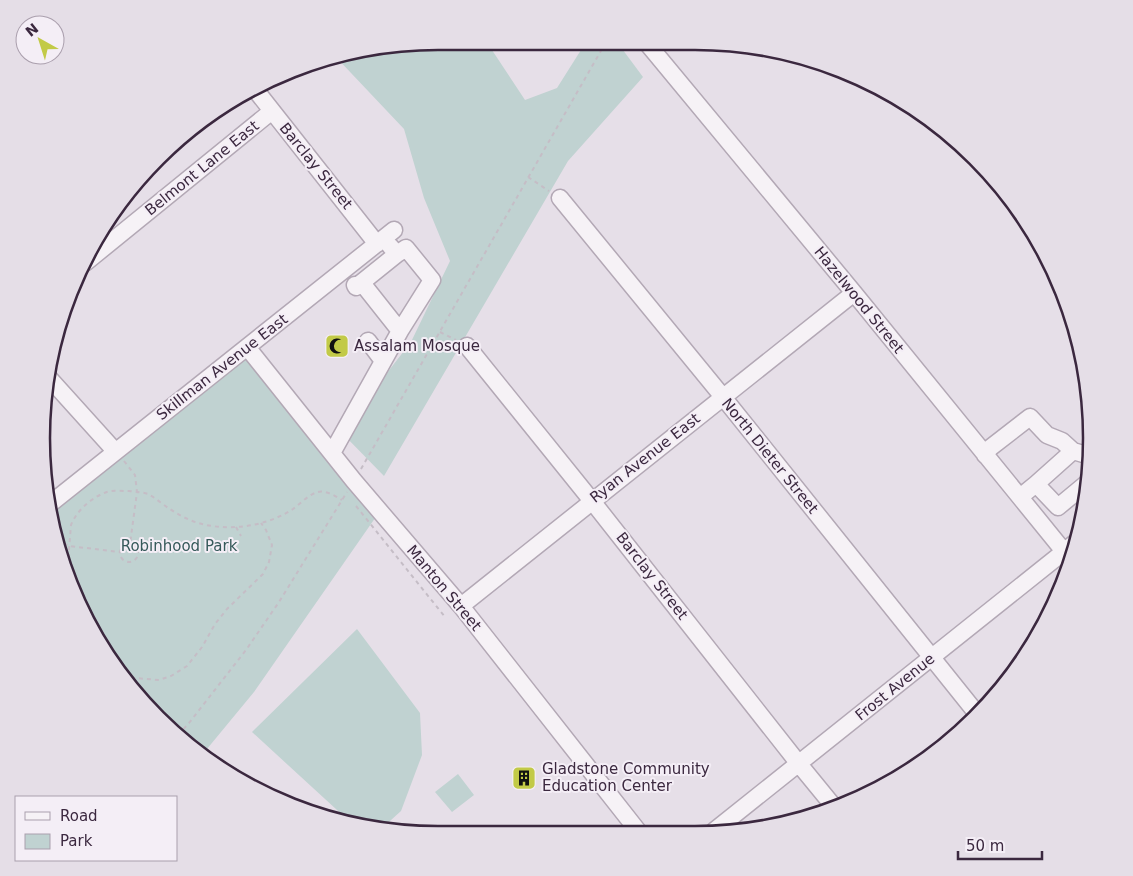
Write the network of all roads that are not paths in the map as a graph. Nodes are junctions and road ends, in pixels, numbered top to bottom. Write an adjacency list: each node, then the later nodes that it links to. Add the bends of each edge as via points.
1 (653, 50): 10 (street, Hazelwood Street)
2 (259, 94): 3 (street, Barclay Street)
3 (272, 111): 5 (street, Barclay Street); 6 (street, Belmont Lane East)
4 (560, 198): 17 (street, North Dieter Street)
5 (385, 237): 7 (street, Barclay Street); 8 (street, Skillman Avenue East)
6 (97, 253)
7 (397, 254): 9 (street); 11 (street, via 406,248 432,280)
8 (343, 271): 9 (street, via 356,287); 14 (street, Skillman Avenue East)
9 (362, 283): 11 (street)
10 (854, 293): 17 (street, Ryan Avenue East); 21 (street, Hazelwood Street)
11 (400, 331): 15 (street)
12 (368, 341): 15 (street)
13 (467, 346): 27 (street, Barclay Street)
14 (247, 347): 18 (street, Skillman Avenue East); 20 (street, Manton Street)
15 (383, 361): 20 (street)
16 (54, 383): 18 (street)
17 (723, 397): 27 (street, Ryan Avenue East); 31 (street, North Dieter Street)
18 (115, 451): 26 (street, Skillman Avenue East)
19 (1073, 451): 21 (street, via 1062,441 1047,435 1030,417); 22 (street); 23 (street)
20 (332, 453): 30 (street, Manton Street)
21 (985, 454): 25 (street, Hazelwood Street)
22 (1082, 454)
23 (1036, 484): 24 (street, via 1058,508); 25 (street)
24 (1080, 488)
25 (1020, 497): 28 (street, Hazelwood Street)
26 (55, 500)
27 (592, 501): 30 (street, Ryan Avenue East); 33 (street, Barclay Street)
28 (1067, 548)
29 (1064, 555): 31 (street, Frost Avenue)
30 (461, 606): 36 (street, Manton Street)
31 (932, 658): 32 (street, North Dieter Street); 33 (street, Frost Avenue)
32 (973, 708)
33 (798, 764): 34 (street, Barclay Street); 35 (street, Frost Avenue)
34 (829, 801)
35 (722, 825)
36 (634, 826)

